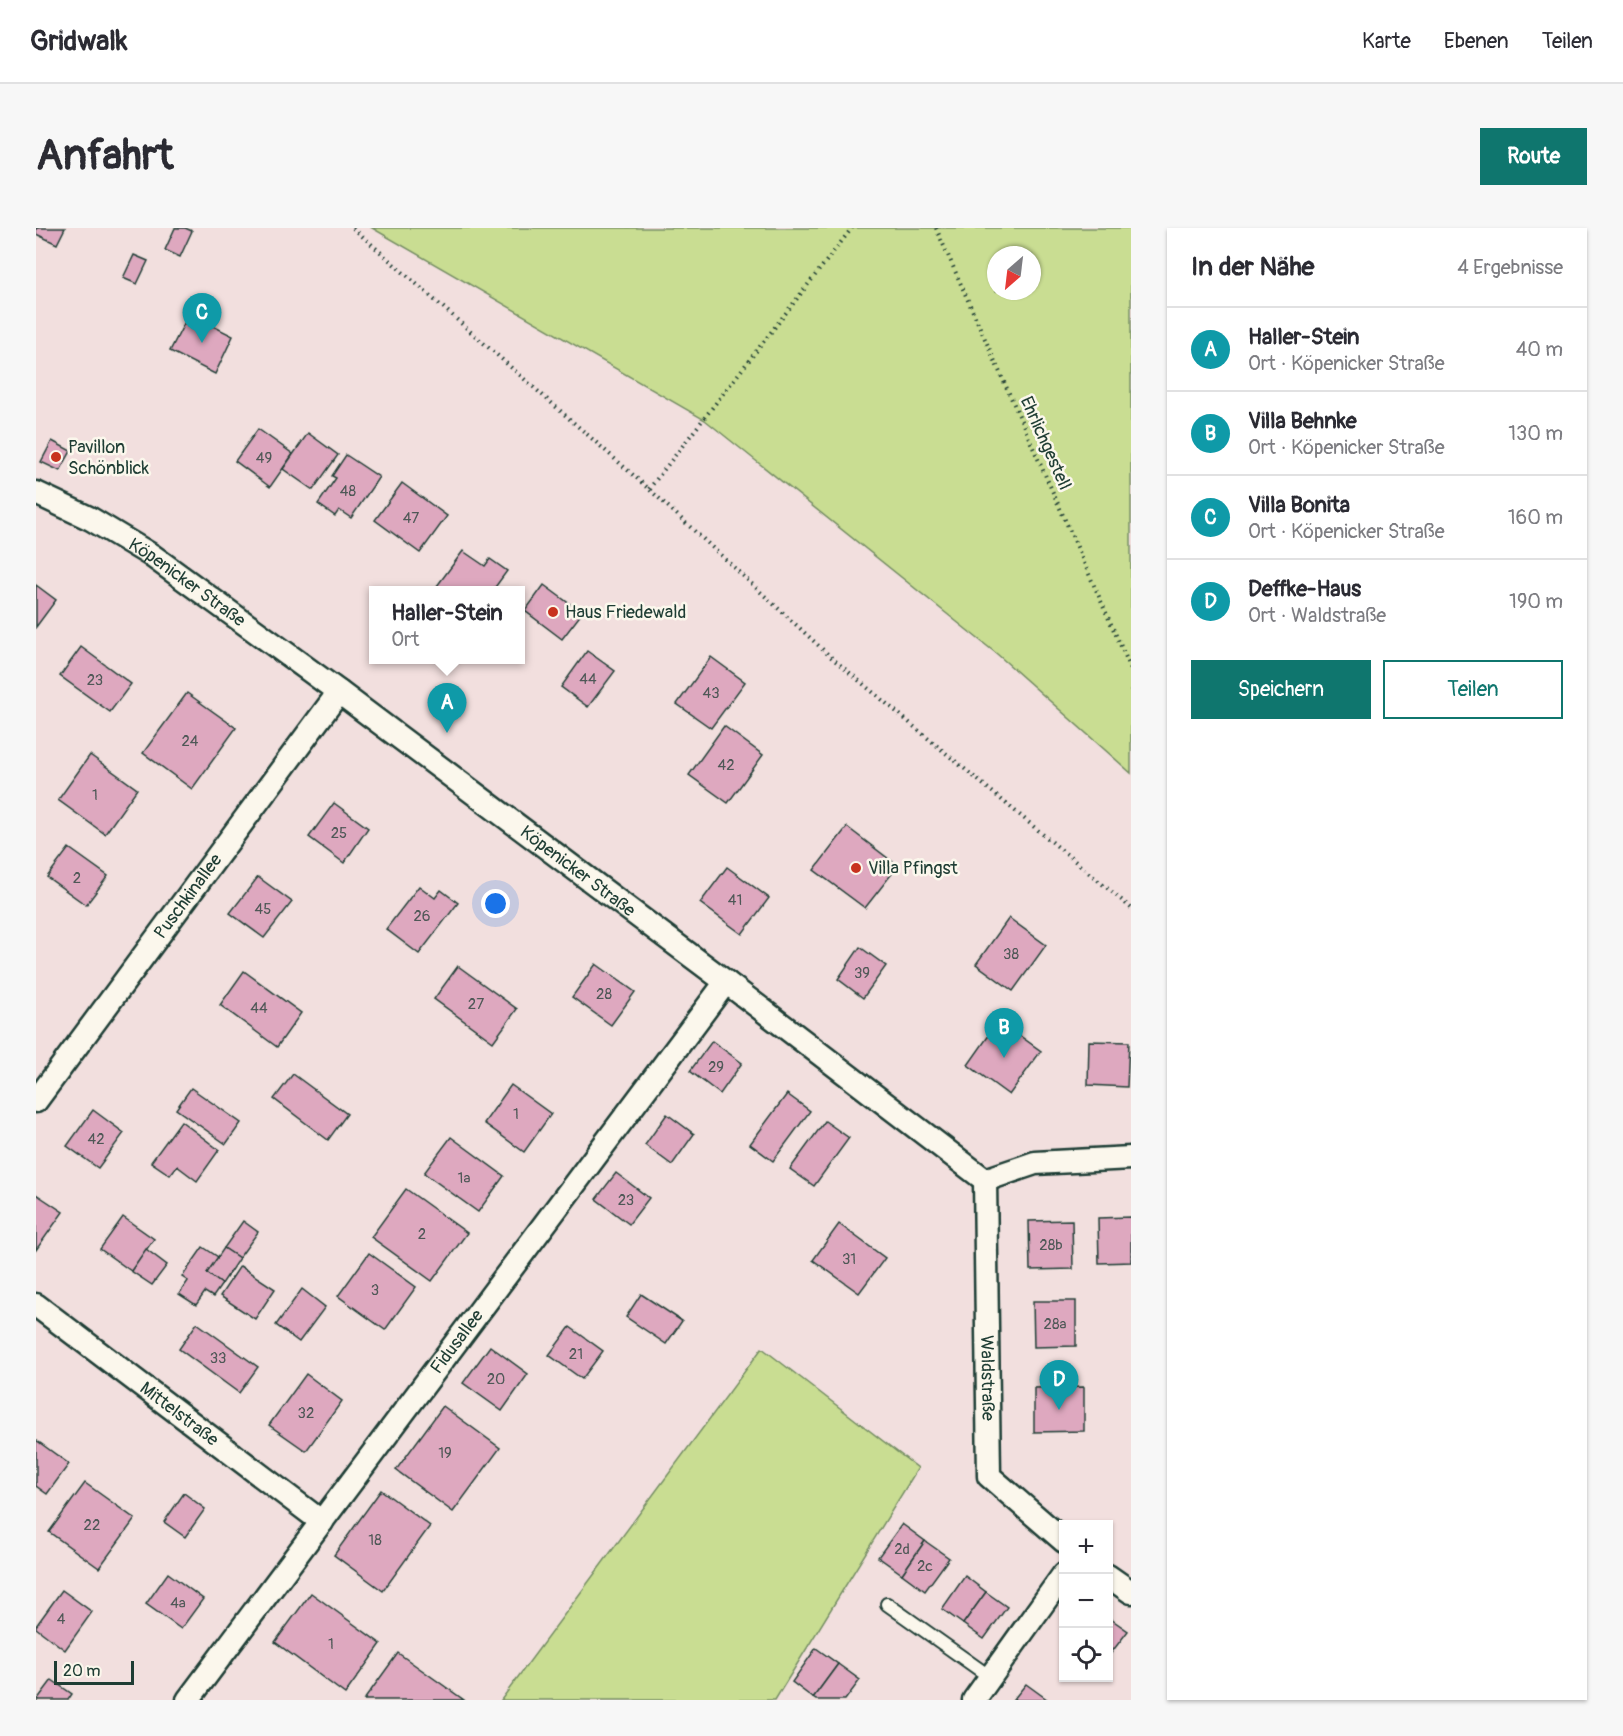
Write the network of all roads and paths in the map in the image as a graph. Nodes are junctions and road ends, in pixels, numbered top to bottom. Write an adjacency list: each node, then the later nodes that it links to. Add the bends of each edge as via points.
1 (353, 228): 4 (path)
2 (852, 228): 4 (path)
3 (936, 228): 6 (path, Ehrlichgestell)
4 (649, 489): 8 (path, via 832,658)
5 (36, 493): 7 (street, Köpenicker Straße, via 152,555)
6 (1131, 669)
7 (339, 692): 9 (street, Köpenicker Straße); 10 (street, Puschkinallee)
8 (1131, 908)
9 (726, 981): 12 (street, Köpenicker Straße); 14 (street, Fidusallee)
10 (36, 1101)
11 (1131, 1158): 12 (street, via 1035,1163)
12 (985, 1180): 15 (street, Waldstraße, via 989,1476)
13 (36, 1305): 14 (street, Mittelstraße)
14 (322, 1522): 21 (street, Fidusallee)
15 (1059, 1536)
16 (1113, 1579): 18 (street)
17 (1059, 1581): 20 (street)
18 (1131, 1592)
19 (887, 1604): 20 (lane)
20 (990, 1677): 22 (street)
21 (188, 1700)
22 (974, 1700)

